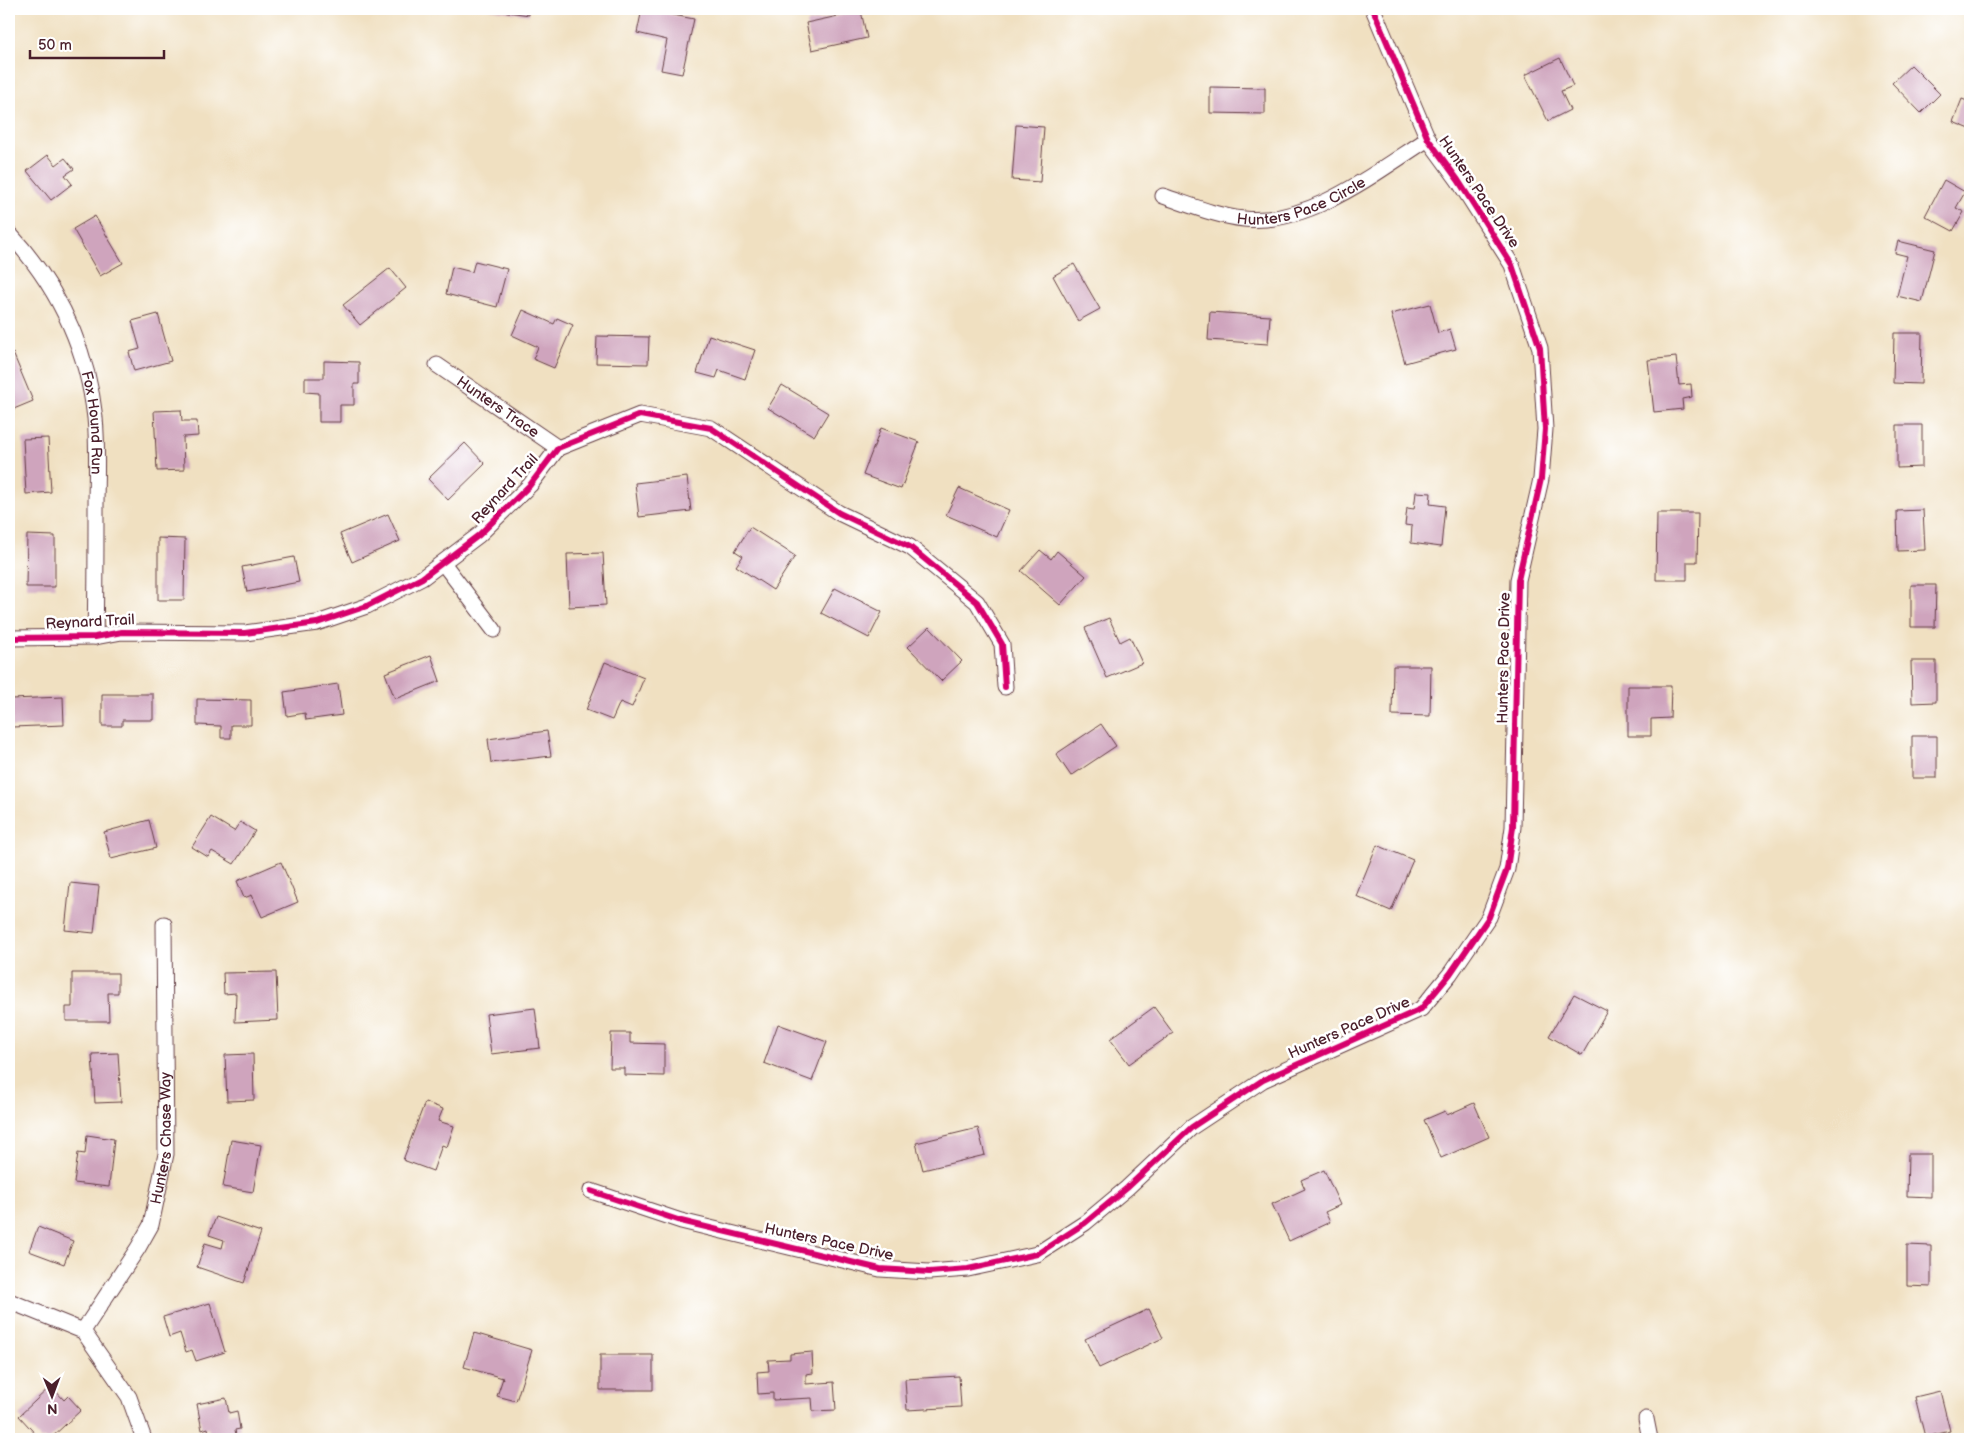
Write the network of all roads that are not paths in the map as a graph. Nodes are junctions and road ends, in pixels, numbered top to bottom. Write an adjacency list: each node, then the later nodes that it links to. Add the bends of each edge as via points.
1 (1372, 9): 2 (street, Hunters Pace Drive)
2 (1428, 139): 3 (street, Hunters Pace Circle, via 1353,187 1301,213 1271,219 1244,219 1207,212); 13 (street, Hunters Pace Drive, via 1512,265 1540,348 1545,429 1540,479 1518,580 1513,827 1507,869 1489,916 1450,974 1421,1009 1263,1080 1192,1127 1085,1223 1037,1254 968,1269 929,1272 880,1269 682,1221)
3 (1164, 196)
4 (9, 233): 9 (street, Fox Hound Run, via 40,270 67,317 92,393 96,446)
5 (437, 366): 6 (street, Hunters Trace)
6 (558, 448): 7 (street, Reynard Trail, via 530,485 479,535); 11 (street, Reynard Trail, via 640,415 711,428 840,513 910,547 977,602 1002,644)
7 (443, 563): 8 (street); 9 (street, Reynard Trail, via 422,578 367,606 317,623 245,633 122,632)
8 (494, 630)
9 (96, 637): 10 (street, Reynard Trail)
10 (9, 638)
11 (1005, 687)
12 (164, 924): 15 (street, Hunters Chase Way, via 166,1154 150,1225)
13 (591, 1191)
14 (9, 1301): 15 (street)
15 (83, 1331): 17 (street, via 129,1397)
16 (1646, 1419): 18 (street)
17 (144, 1439)
18 (1650, 1439)

